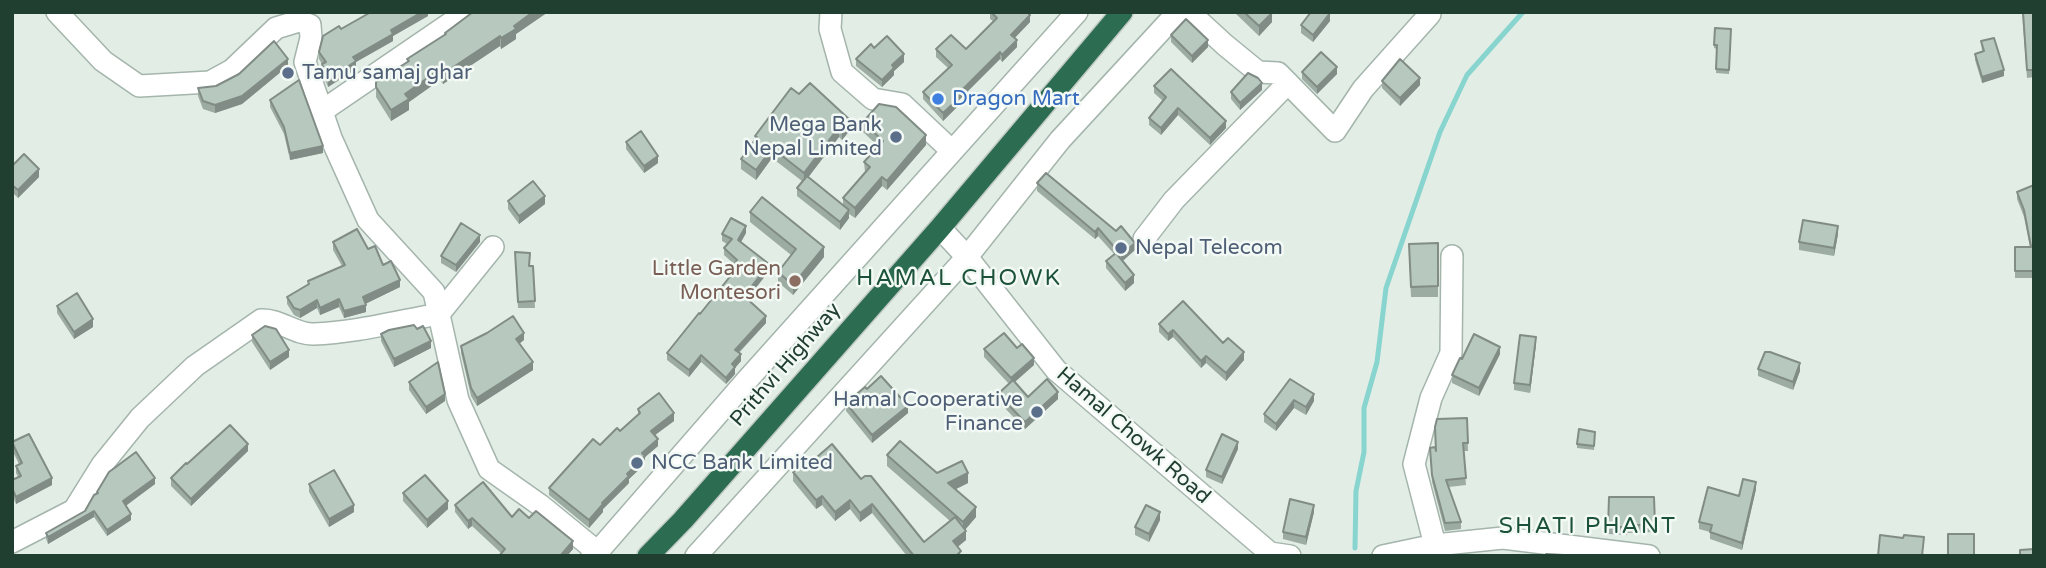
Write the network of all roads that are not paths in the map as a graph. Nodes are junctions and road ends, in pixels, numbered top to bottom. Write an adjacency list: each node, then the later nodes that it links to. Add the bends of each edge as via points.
1 (57, 12): 10 (street, via 103,61 139,86 210,82 232,69 276,28 299,21 310,25 305,62)
2 (467, 12): 10 (street)
3 (831, 12): 11 (street, via 830,29 842,72 873,99 902,104)
4 (1077, 12): 11 (street)
5 (1122, 12): 12 (highway, Prithvi Highway)
6 (1178, 12): 16 (street, via 1060,140)
7 (1189, 12): 9 (street, via 1258,72 1278,74)
8 (1430, 14): 9 (street, via 1363,89 1335,131)
9 (1288, 83): 13 (street, via 1174,200)
10 (322, 111): 17 (street, via 368,220 434,292)
11 (952, 150): 22 (street)
12 (940, 228): 16 (street, Hamal Chowk Road); 23 (highway, Prithvi Highway)
13 (1144, 239)
14 (493, 247): 17 (street)
15 (1452, 256): 19 (street, via 1451,353 1431,398 1414,464)
16 (967, 257): 20 (street, via 865,367); 21 (street, Hamal Chowk Road, via 1056,370)
17 (439, 314): 18 (street, via 310,334 271,319 261,320 195,366 139,418 74,510); 22 (street, via 458,400 489,469 589,545)
18 (12, 542)
19 (1435, 545): 24 (street); 25 (street, via 1503,538)
20 (708, 551)
21 (1277, 555)
22 (595, 556)
23 (648, 556)
24 (1383, 556)
25 (1649, 556)

